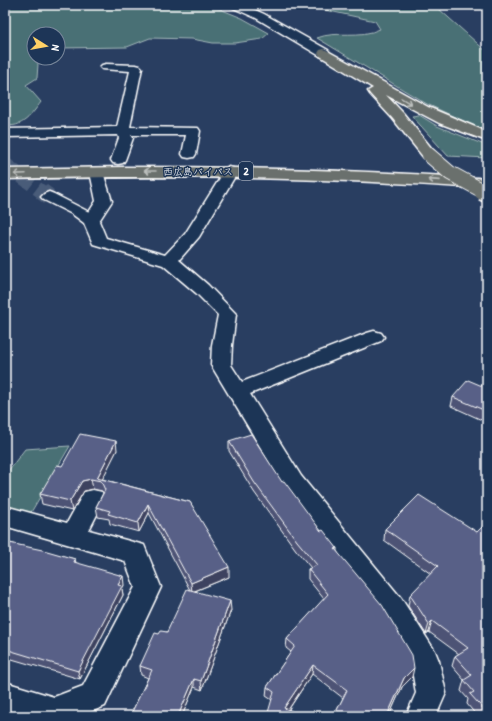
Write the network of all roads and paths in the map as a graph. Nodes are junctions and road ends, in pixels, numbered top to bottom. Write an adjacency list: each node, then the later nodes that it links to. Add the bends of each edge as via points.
1 (235, 5): 2 (street, via 260,16)
2 (324, 53): 6 (highway, one-way to 6, via 430,115); 15 (highway, bridge, via 364,81 382,98 429,155 450,173)
3 (106, 67): 4 (street, via 136,68)
4 (123, 131): 5 (street); 7 (street, via 193,131); 8 (street, via 126,138)
5 (5, 133)
6 (487, 138)
7 (189, 154)
8 (118, 160): 9 (highway, 西広島バイパス / 2); 12 (highway, 西広島バイパス / 2, via 287,161)
9 (5, 163)
10 (228, 171): 11 (highway, 西広島バイパス / 2, one-way to 11); 14 (highway, 西広島バイパス / 2, one-way to 10); 18 (street, via 227,178 191,237)
11 (97, 172): 13 (highway, 西広島バイパス / 2, one-way to 13); 17 (street, via 104,201)
12 (487, 172)
13 (5, 174)
14 (487, 183)
15 (487, 193)
16 (49, 197): 17 (street)
17 (91, 221): 18 (street, via 99,241)
18 (168, 261): 20 (street, via 227,314 221,365)
19 (374, 337): 20 (street)
20 (238, 390): 25 (street, via 293,482 391,606 425,661 431,693)
21 (93, 499): 23 (street)
22 (5, 516): 23 (street)
23 (73, 536): 24 (street, via 135,553 148,587 94,696 54,712)
24 (5, 696)
25 (424, 714)

